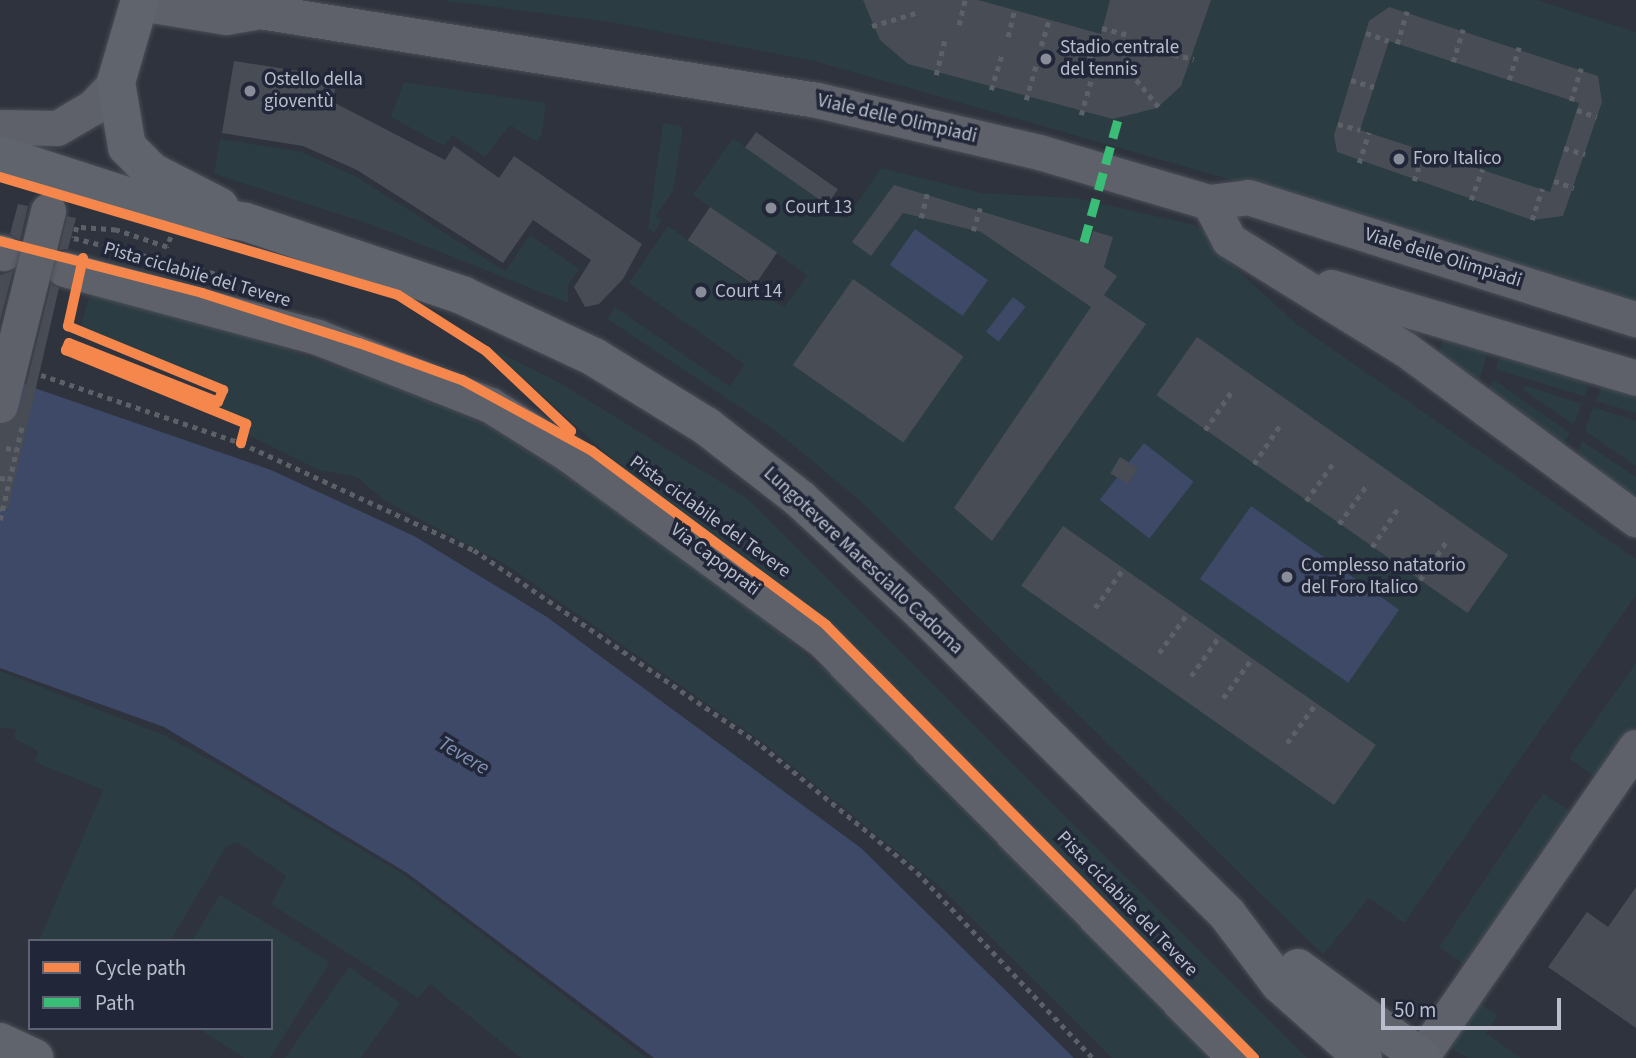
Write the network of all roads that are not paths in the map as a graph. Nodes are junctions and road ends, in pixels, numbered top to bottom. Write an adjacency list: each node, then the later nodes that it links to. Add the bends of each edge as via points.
1 (139, 2): 2 (street, Viale delle Olimpiadi); 3 (main road)
2 (205, 8): 7 (street, Viale delle Olimpiadi, via 260,11 817,100 1039,152)
3 (116, 82): 4 (street, via 93,107 57,128); 8 (main road, via 122,134 132,154 152,172)
4 (0, 127)
5 (0, 155): 6 (main road, Lungotevere Maresciallo Cadorna)
6 (58, 174): 8 (main road, Lungotevere Maresciallo Cadorna, via 160,207); 13 (street, bridge)
7 (1209, 202): 10 (street, via 1229,240); 11 (street, Viale delle Olimpiadi, via 1248,197)
8 (246, 222): 16 (main road, Lungotevere Maresciallo Cadorna, via 485,305 594,358 706,426 841,534)
9 (64, 269): 19 (street, Via Capoprati, via 317,337 489,405 568,454 822,640)
10 (1284, 274): 12 (street); 14 (street, via 1405,349)
11 (1636, 319)
12 (1636, 378)
13 (0, 405)
14 (1636, 519)
15 (1636, 747): 21 (street)
16 (1227, 914): 20 (main road, via 1280,984); 21 (main road)
17 (0, 1042): 18 (main road)
18 (35, 1058)
19 (1235, 1058)
20 (1363, 1058)
21 (1422, 1058)

